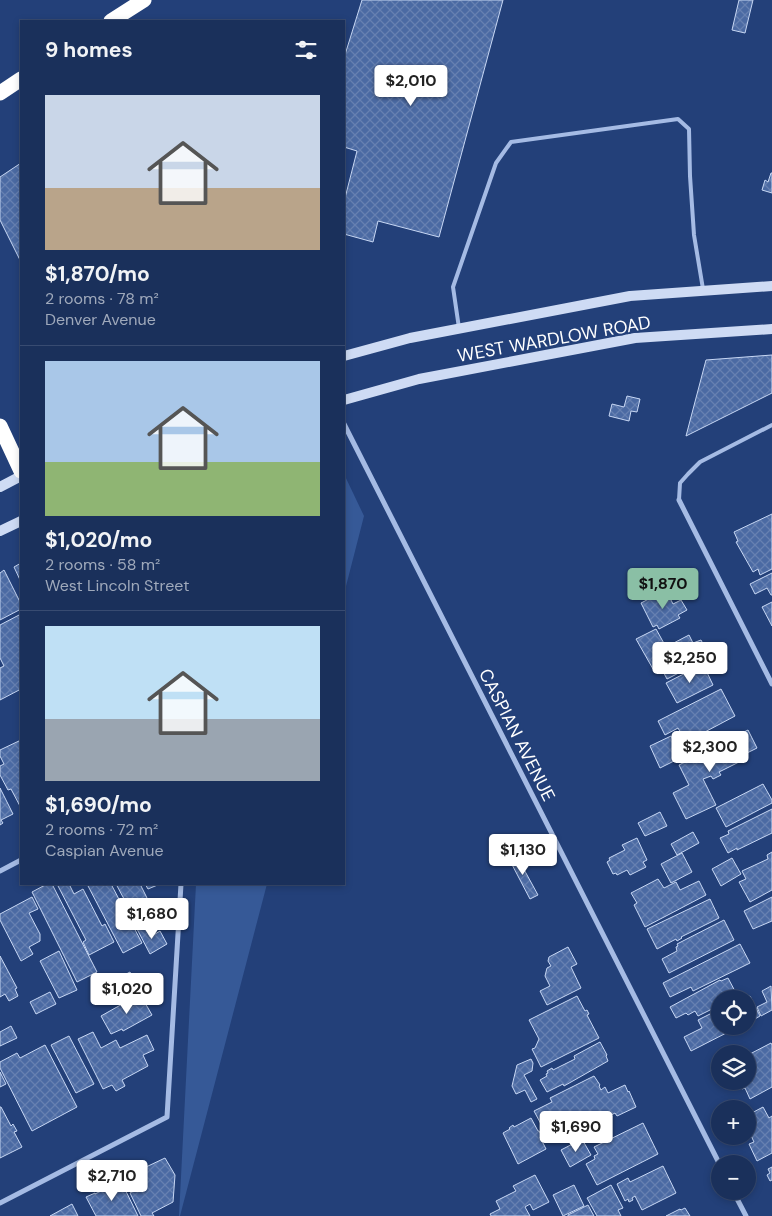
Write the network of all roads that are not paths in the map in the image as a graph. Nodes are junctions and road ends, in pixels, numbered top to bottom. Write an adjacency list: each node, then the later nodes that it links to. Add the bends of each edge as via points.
1 (144, 0): 2 (highway)
2 (113, 20)
3 (20, 80): 4 (highway)
4 (0, 93)
5 (772, 286): 6 (main road, WEST WARDLOW ROAD)
6 (703, 291): 7 (main road, WEST WARDLOW ROAD, via 630,296); 7 (lane, via 694,236 689,130 678,119 511,142 496,163 452,287)
7 (459, 328): 9 (main road, WEST WARDLOW ROAD)
8 (772, 329): 10 (main road, WEST WARDLOW ROAD, via 635,338 419,380)
9 (345, 356)
10 (345, 400)
11 (772, 425): 17 (lane, via 700,462 680,483)
12 (0, 426): 14 (highway)
13 (345, 426): 24 (street, CASPIAN AVENUE)
14 (20, 469)
15 (20, 477): 16 (main road)
16 (0, 487)
17 (679, 500): 20 (street)
18 (20, 521): 19 (main road)
19 (0, 531)
20 (772, 684)
21 (20, 861): 22 (street)
22 (0, 871)
23 (181, 885): 26 (street, via 168,1117)
24 (715, 1155)
25 (738, 1200): 27 (street)
26 (0, 1203)
27 (746, 1216)

